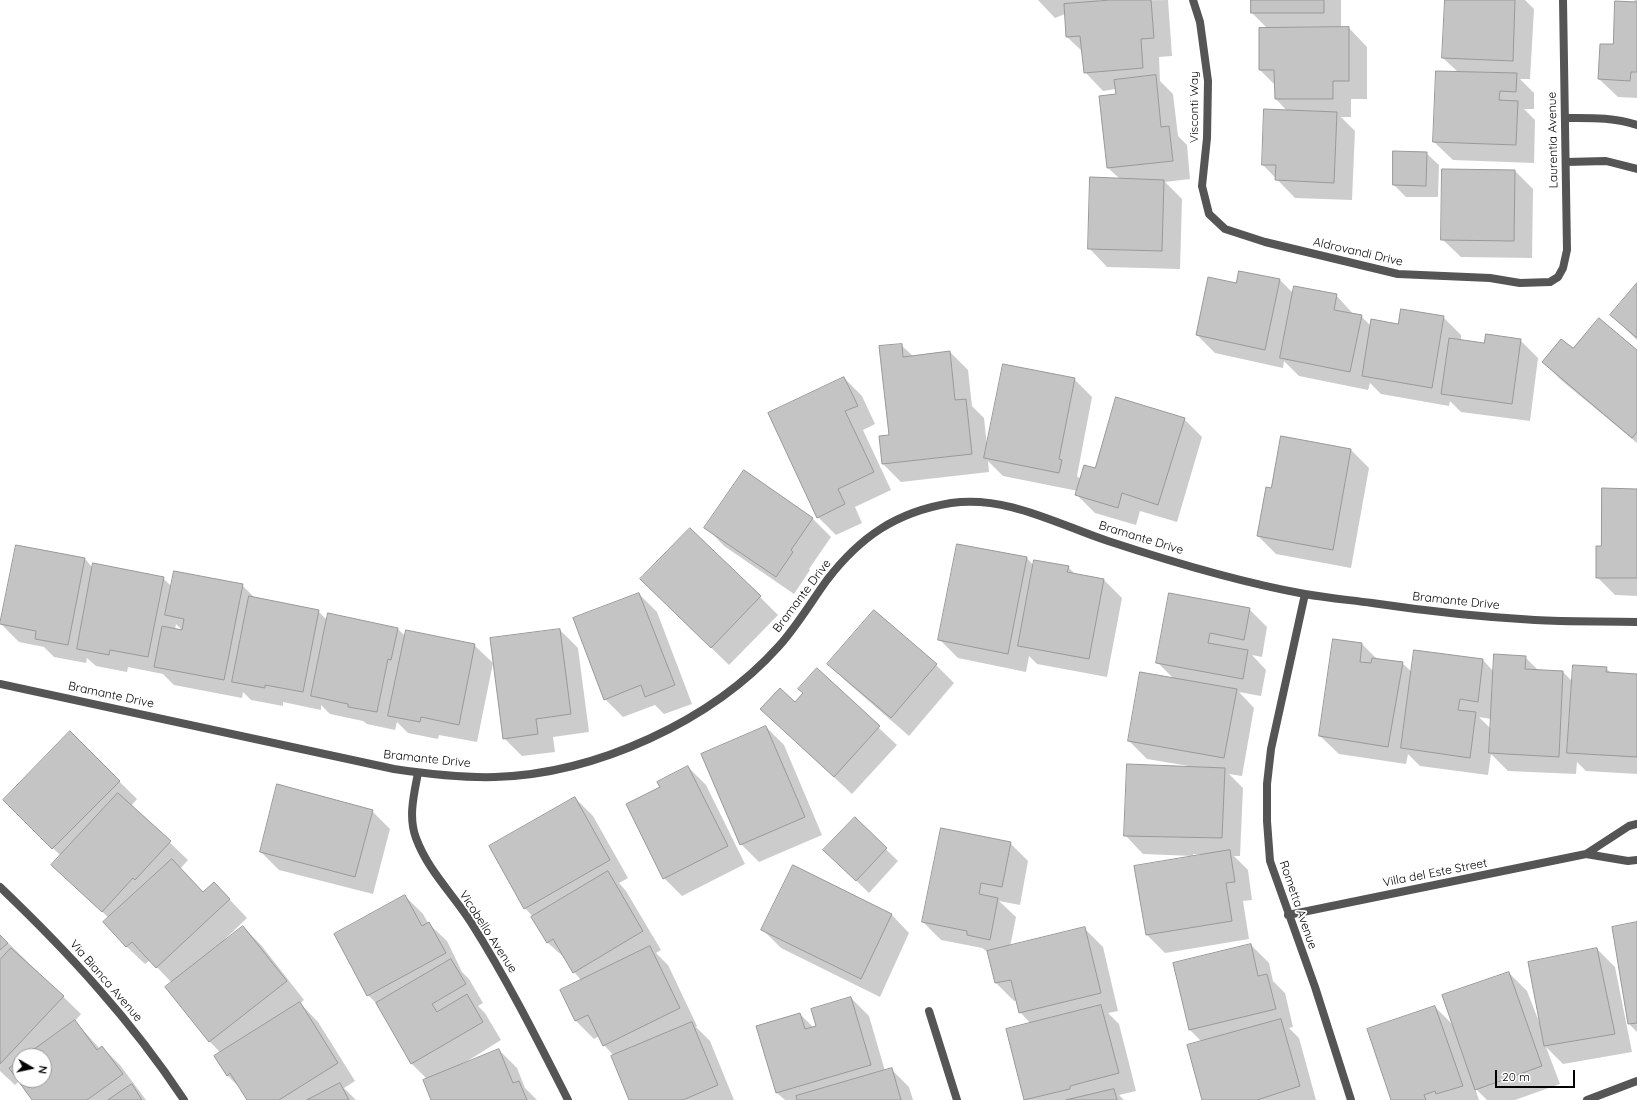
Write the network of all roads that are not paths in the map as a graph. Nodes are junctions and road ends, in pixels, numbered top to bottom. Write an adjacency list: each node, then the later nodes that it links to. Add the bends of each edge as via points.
1 (1193, 0): 7 (street, Visconti Way, via 1200,22 1208,82 1207,138 1202,186)
2 (1563, 0): 3 (street, Laurentia Avenue)
3 (1565, 118): 4 (street, via 1609,119); 5 (street, Laurentia Avenue)
4 (1637, 125)
5 (1566, 162): 6 (street, via 1606,161); 8 (street, Laurentia Avenue, via 1567,250)
6 (1637, 169)
7 (1208, 214): 8 (street, Aldrovandi Drive, via 1225,229 1265,242 1398,274 1490,278 1520,284 1544,282)
8 (1558, 277)
9 (1305, 594): 10 (street, Bramante Drive, via 1408,608 1537,620); 12 (street, Bramante Drive, via 1154,556 1014,507 977,502 925,508 870,534 848,555 827,581 779,647 708,707 664,732 596,759 540,773 497,777 451,777); 17 (street, Rometta Avenue, via 1271,749 1267,784 1270,861)
10 (1637, 622)
11 (0, 684): 12 (street, Bramante Drive, via 394,769)
12 (418, 772): 21 (street, Vicobello Avenue, via 412,809 416,838 433,872 471,923 505,979)
13 (1637, 824): 14 (street, Villa del Este Street, via 1629,826)
14 (1586, 854): 15 (street, Villa del Este Street, via 1628,861); 17 (street, Villa del Este Street)
15 (1637, 860)
16 (0, 886): 20 (street, Via Bianca Avenue, via 90,979 130,1026)
17 (1288, 915): 23 (street, Rometta Avenue, via 1315,987)
18 (929, 1011): 22 (street)
19 (1637, 1081): 24 (street)
20 (184, 1100)
21 (568, 1100)
22 (957, 1100)
23 (1351, 1100)
24 (1587, 1100)

